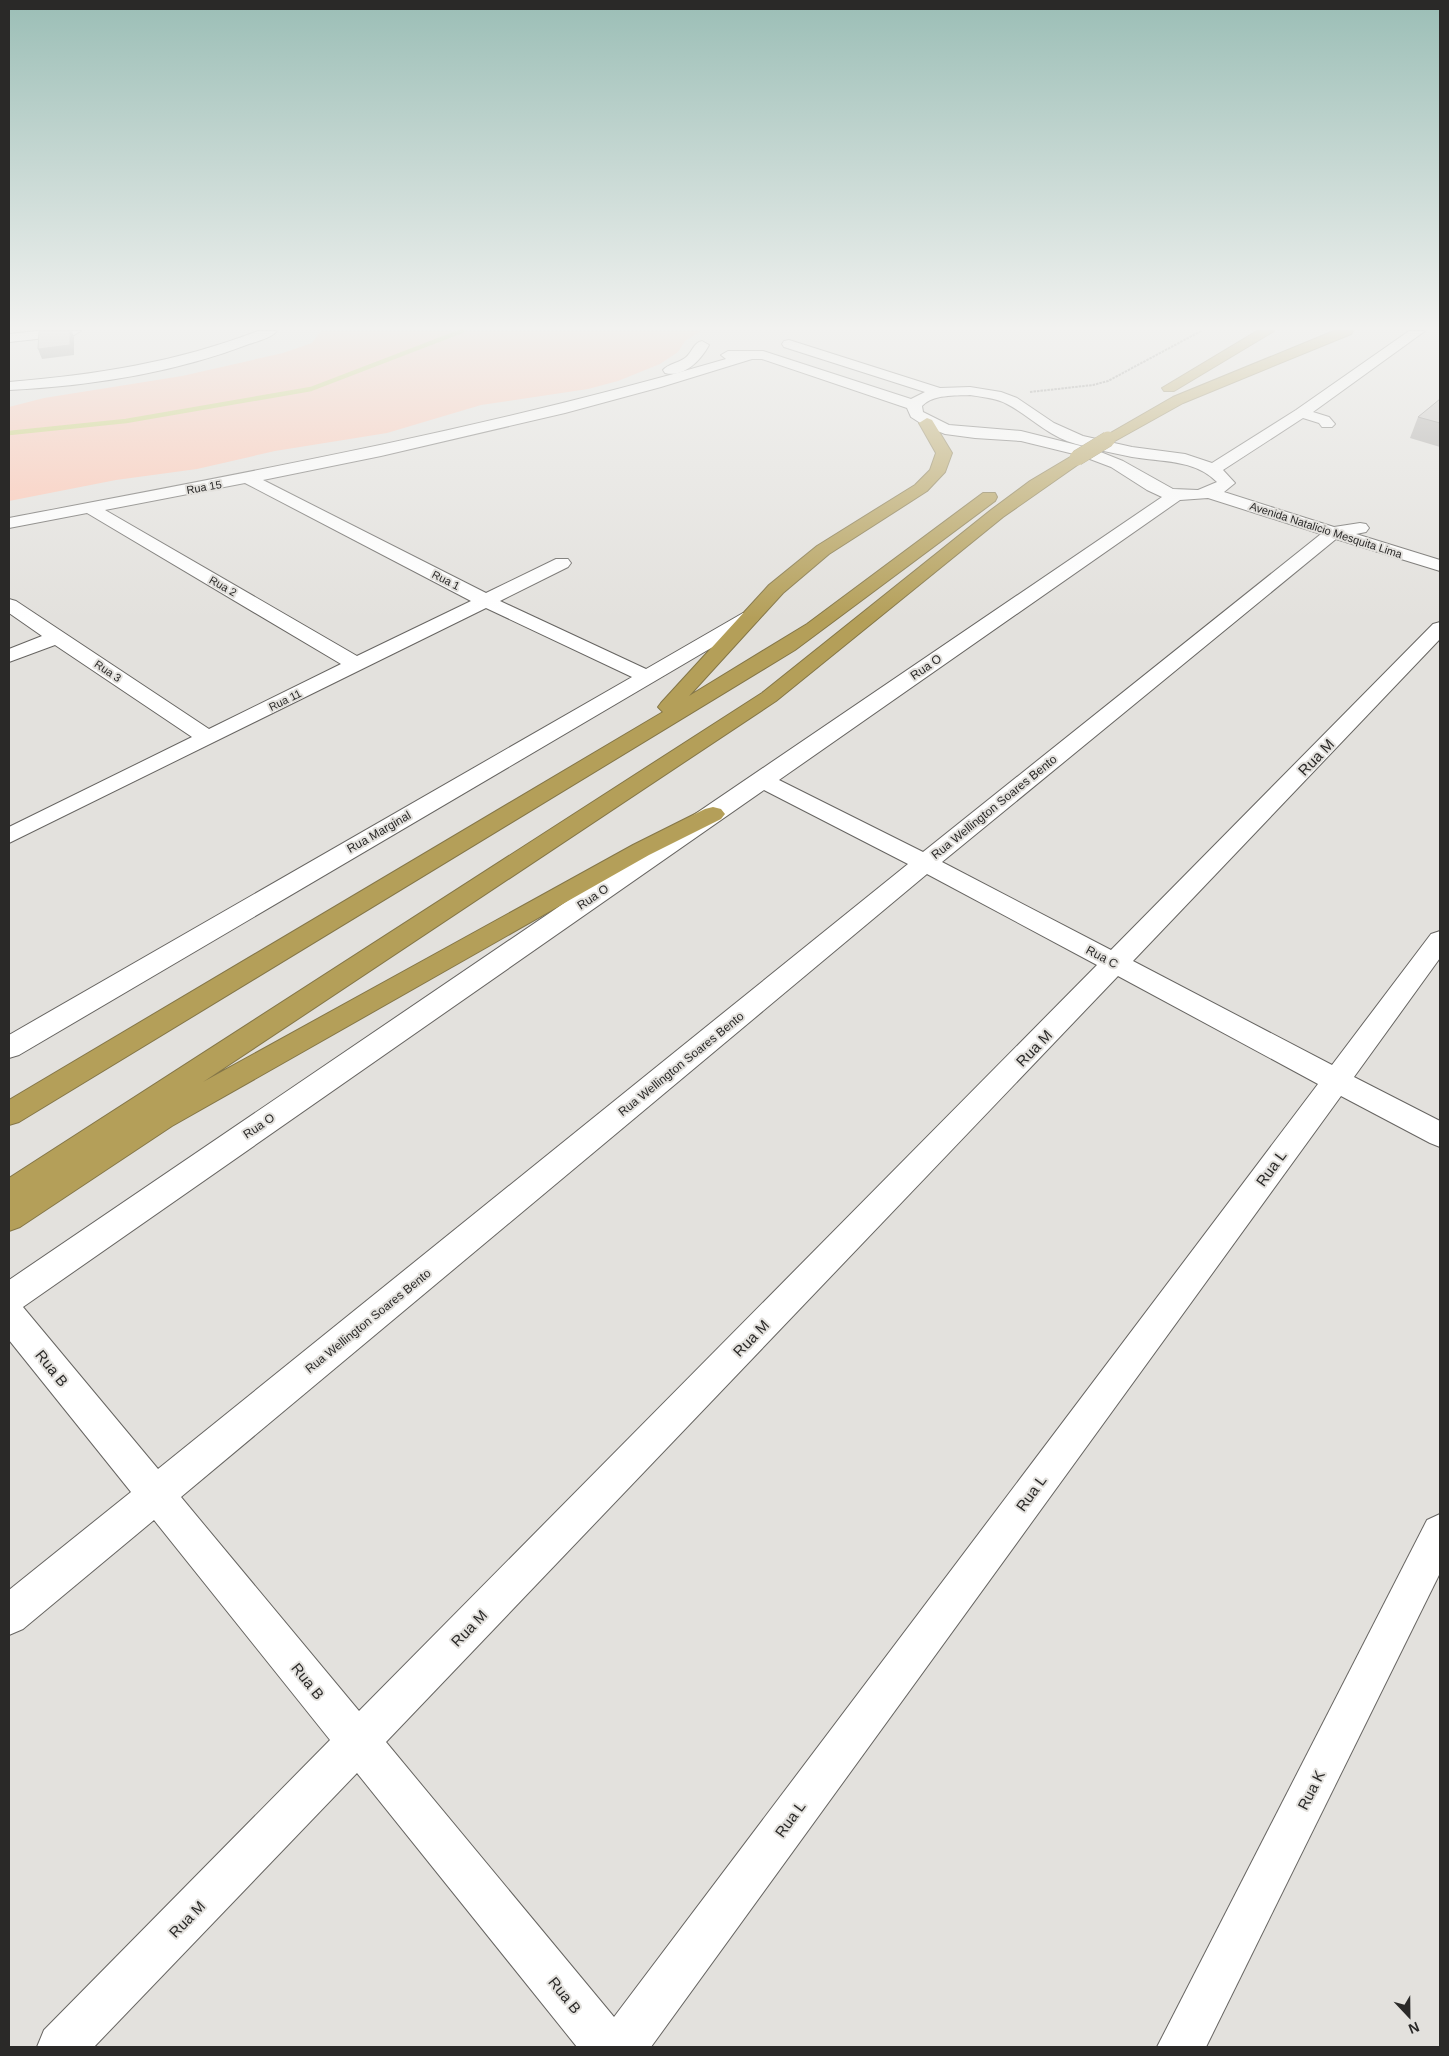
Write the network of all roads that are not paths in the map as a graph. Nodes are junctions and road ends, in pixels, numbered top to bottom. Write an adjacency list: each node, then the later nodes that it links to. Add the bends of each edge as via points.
1 (435, 427): 16 (street, Rua 15, via 337,450)
2 (487, 427): 11 (street, Rua 15)
3 (929, 427): 25 (highway, via 944,453 937,472 921,488 823,550 776,589)
4 (938, 427): 14 (street, via 952,432 1029,437 1067,446 1116,464 1141,481)
5 (1051, 427): 10 (street, via 1078,440 1132,452 1173,456)
6 (1101, 427): 9 (highway)
7 (1130, 427): 9 (highway, bridge)
8 (1279, 427): 10 (street)
9 (1068, 454): 31 (highway, via 929,540 838,613); 44 (highway, via 879,611 769,697)
10 (1212, 470): 12 (street)
11 (249, 479): 15 (street, Rua 15); 23 (street, Rua 1)
12 (1227, 483): 13 (street); 18 (street, Avenida Natalicio Mesquita Lima)
13 (1212, 494): 14 (street, Avenida Natalicio Mesquita Lima); 19 (street, Avenida Natalicio Mesquita Lima)
14 (1176, 495): 33 (street, Rua O)
15 (90, 508): 17 (street, Rua 15); 29 (street, Rua 2)
16 (9, 512)
17 (9, 523)
18 (1360, 528): 19 (street); 20 (street, Avenida Natalicio Mesquita Lima)
19 (1334, 532): 22 (street, Avenida Natalicio Mesquita Lima); 37 (street, Rua Wellington Soares Bento)
20 (1440, 552)
21 (562, 564): 23 (street, Rua 11)
22 (1440, 566)
23 (486, 601): 29 (street, Rua 11); 30 (street, Rua 1)
24 (9, 605): 27 (street, Rua 3)
25 (750, 617): 30 (street, Rua Marginal); 31 (highway)
26 (1440, 628): 39 (street, Rua M)
27 (57, 637): 28 (street); 32 (street, Rua 3)
28 (9, 656)
29 (357, 665): 32 (street, Rua 11)
30 (646, 676): 40 (street, Rua Marginal)
31 (649, 728): 42 (highway)
32 (208, 738): 36 (street, Rua 11)
33 (762, 780): 35 (street, Rua O); 37 (street, Rua C)
34 (9, 811): 36 (street)
35 (713, 814): 45 (highway, via 641,850 162,1118); 46 (street, Rua O)
36 (18, 832)
37 (926, 862): 39 (street, Rua C); 48 (street, Rua Wellington Soares Bento)
38 (1440, 940): 41 (street, Rua L)
39 (1115, 964): 41 (street, Rua C); 51 (street, Rua M)
40 (9, 1048)
41 (1336, 1080): 43 (street, Rua C); 54 (street, Rua L)
42 (9, 1114)
43 (1440, 1135)
44 (9, 1194)
45 (9, 1218)
46 (9, 1298)
47 (9, 1315): 48 (street, Rua B)
48 (156, 1495): 50 (street, Rua Wellington Soares Bento); 51 (street, Rua B)
49 (1440, 1533): 55 (street, Rua K)
50 (9, 1614)
51 (358, 1742): 52 (street, Rua M); 53 (street, Rua B)
52 (61, 2047)
53 (608, 2047)
54 (622, 2047)
55 (1181, 2047)

